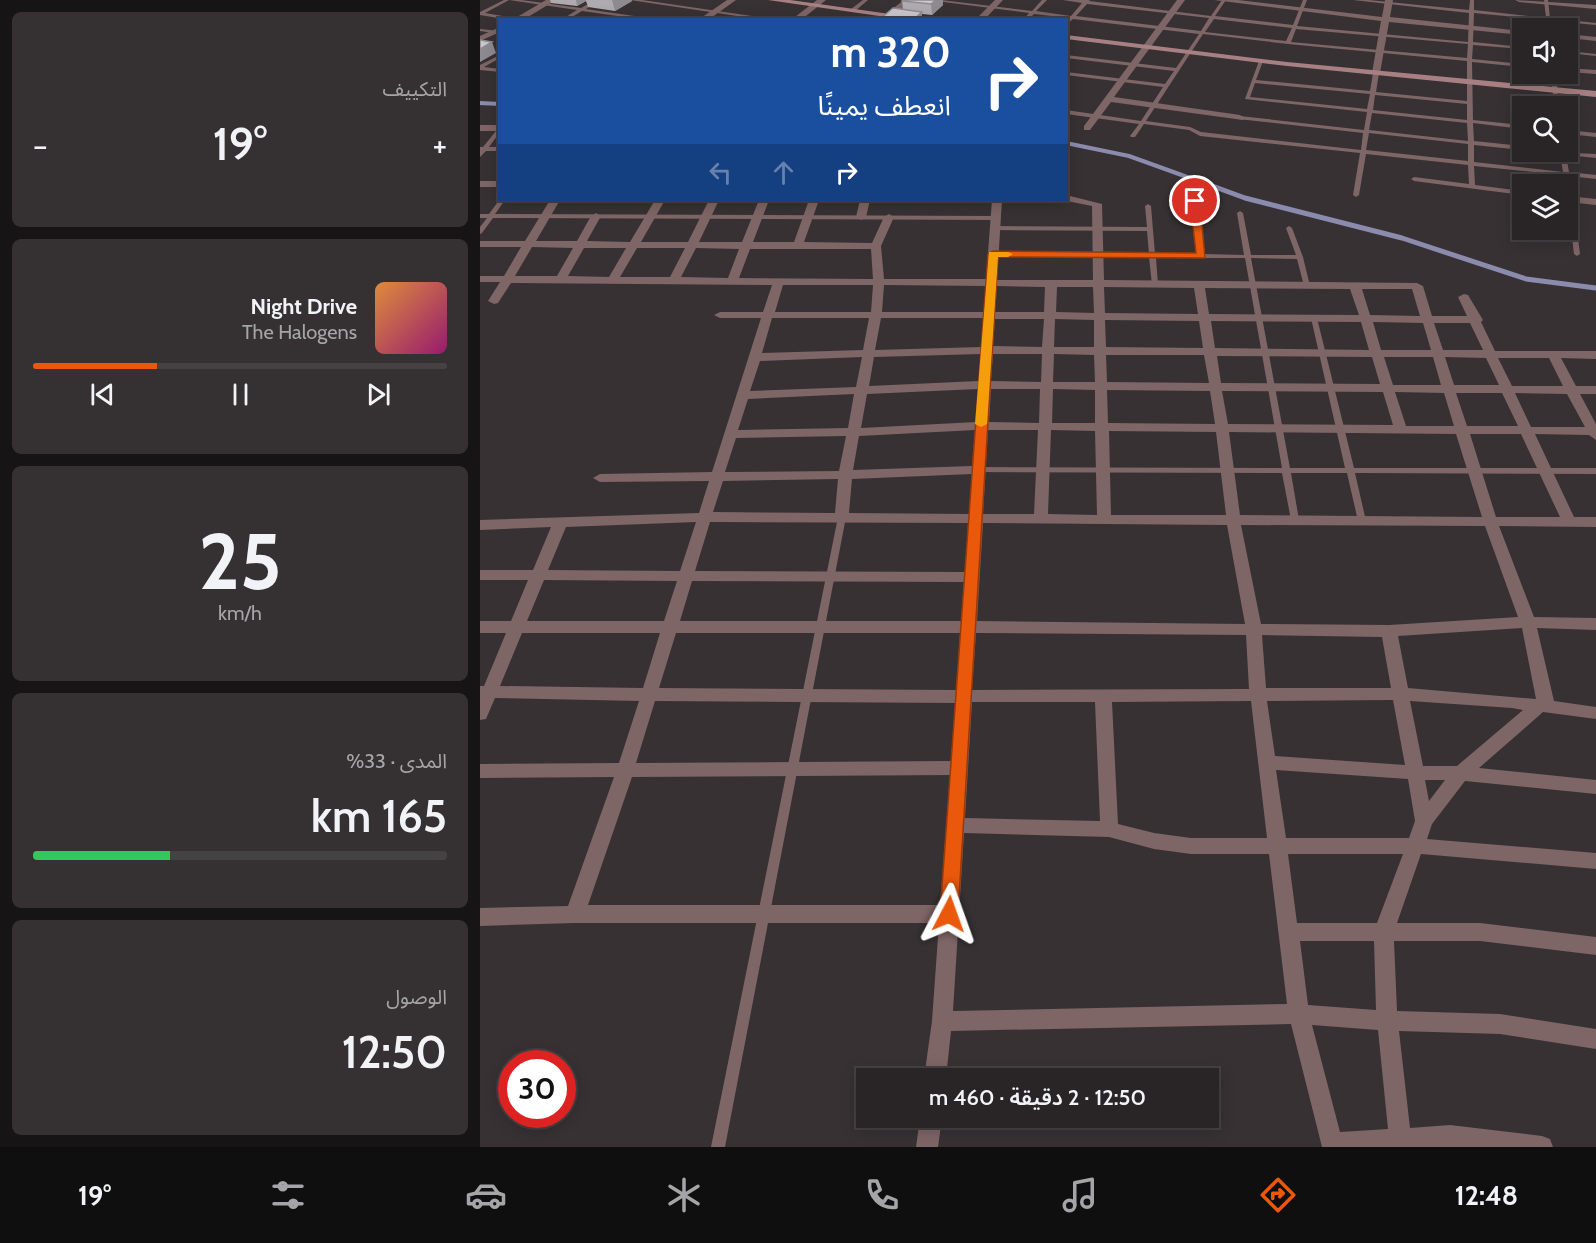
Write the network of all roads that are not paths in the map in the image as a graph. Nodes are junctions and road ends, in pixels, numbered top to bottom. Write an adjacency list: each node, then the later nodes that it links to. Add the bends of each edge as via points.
1 (509, 0): 25 (lane); 37 (lane)
2 (552, 0): 25 (street)
3 (598, 0): 28 (lane)
4 (732, 0): 32 (street)
5 (772, 0): 24 (street)
6 (866, 0): 31 (lane)
7 (909, 0): 39 (street)
8 (930, 0): 26 (lane)
9 (999, 0): 26 (street)
10 (1045, 0): 33 (lane)
11 (1065, 0): 20 (lane)
12 (1181, 0): 35 (street)
13 (1218, 0): 14 (street)
14 (1224, 0): 29 (street); 51 (lane)
15 (1305, 0): 29 (lane)
16 (1355, 0): 22 (lane)
17 (1472, 0): 34 (lane)
18 (1519, 0): 21 (street)
19 (641, 1): 23 (lane); 32 (lane)
20 (1087, 1): 35 (lane); 40 (lane)
21 (1547, 1): 27 (street); 53 (lane)
22 (1388, 2): 34 (lane); 54 (street)
23 (632, 3)
24 (819, 3): 31 (street); 48 (street)
25 (544, 4): 28 (lane); 42 (street)
26 (992, 7): 33 (lane); 49 (street)
27 (1596, 7)
28 (582, 9): 38 (lane); 43 (lane)
29 (1301, 9): 54 (street); 59 (lane)
30 (625, 10): 38 (lane)
31 (853, 10): 39 (street)
32 (715, 11): 46 (street); 47 (lane)
33 (1032, 12): 40 (lane); 50 (lane)
34 (1472, 12): 52 (lane); 60 (lane)
35 (1171, 13): 51 (lane); 58 (street)
36 (480, 14): 41 (lane)
37 (480, 14)
38 (618, 14): 44 (lane); 45 (lane)
39 (887, 17)
40 (1073, 17): 55 (lane); 58 (lane)
41 (510, 18)
42 (519, 18)
43 (567, 18)
44 (612, 18)
45 (646, 18)
46 (705, 18)
47 (764, 18)
48 (798, 18)
49 (980, 18)
50 (1027, 18)
51 (1213, 18): 59 (lane); 64 (lane)
52 (1537, 18)
53 (1548, 18)
54 (1385, 19): 60 (street); 65 (street)
55 (1068, 22)
56 (1578, 22): 57 (lane)
57 (1596, 24)
58 (1160, 27): 64 (lane); 72 (street)
59 (1294, 27): 65 (lane); 70 (lane)
60 (1471, 28): 63 (street); 71 (lane)
61 (480, 30): 62 (lane)
62 (497, 31): 68 (street)
63 (1512, 32)
64 (1202, 33): 70 (lane); 75 (lane)
65 (1383, 35): 71 (lane); 76 (street)
66 (1068, 37): 72 (street)
67 (1578, 37): 69 (street)
68 (480, 39)
69 (1596, 39)
70 (1288, 43): 76 (lane)
71 (1471, 43): 73 (lane); 82 (lane)
72 (1146, 46): 75 (street); 85 (street)
73 (1512, 47)
74 (490, 50): 77 (lane)
75 (1190, 52): 83 (street); 87 (lane)
76 (1380, 52): 82 (lane); 92 (street)
77 (498, 53)
78 (1578, 53): 80 (lane)
79 (498, 55): 86 (lane)
80 (1596, 55)
81 (1068, 56): 85 (lane)
82 (1470, 60): 84 (lane); 95 (lane)
83 (1261, 61): 92 (street); 94 (lane)
84 (1512, 64)
85 (1133, 65): 87 (lane); 93 (street)
86 (480, 68): 88 (lane)
87 (1177, 70): 97 (lane)
88 (498, 71)
89 (1578, 71): 90 (lane)
90 (1596, 72)
91 (1068, 73): 93 (lane)
92 (1376, 73): 95 (street); 99 (lane)
93 (1122, 80): 97 (lane); 102 (street)
94 (1253, 81): 99 (lane); 105 (lane, via 1247,98)
95 (1469, 82): 98 (street); 103 (lane)
96 (1554, 84): 98 (lane)
97 (1166, 86): 104 (lane)
98 (1555, 91): 100 (street); 101 (lane)
99 (1373, 93): 103 (lane); 105 (lane)
100 (1596, 94)
101 (1556, 96)
102 (1108, 99): 104 (street); 107 (street)
103 (1470, 103): 109 (lane)
104 (1153, 106): 108 (street); 110 (lane)
105 (1370, 111): 109 (lane); 116 (lane)
106 (1068, 112): 107 (lane)
107 (1095, 116): 110 (lane); 114 (street)
108 (1240, 118): 116 (lane)
109 (1471, 122): 111 (lane); 120 (lane)
110 (1142, 123): 119 (lane); 124 (lane, via 1190,129 1200,134)
111 (1512, 126)
112 (480, 128): 113 (street)
113 (498, 128)
114 (1087, 128)
115 (498, 130): 123 (lane)
116 (1367, 132): 120 (lane); 124 (lane)
117 (1578, 133): 118 (lane)
118 (1596, 135)
119 (1133, 136)
120 (1471, 143): 121 (lane); 128 (lane)
121 (1512, 147)
122 (498, 149): 123 (lane)
123 (481, 151)
124 (1363, 152): 128 (lane); 137 (lane)
125 (1578, 154): 126 (lane)
126 (1596, 156)
127 (1564, 162): 129 (lane)
128 (1472, 164): 129 (lane); 135 (lane)
129 (1566, 174)
130 (1578, 175): 131 (lane)
131 (1596, 177)
132 (1414, 179): 135 (lane)
133 (480, 183): 134 (street)
134 (498, 183)
135 (1472, 186): 136 (lane)
136 (1512, 192)
137 (1356, 195)
138 (1068, 198): 164 (street, via 1097,204)
139 (1578, 199): 149 (street)
140 (501, 201): 153 (lane)
141 (554, 201): 154 (street)
142 (659, 201): 156 (street)
143 (714, 201): 157 (street)
144 (764, 201): 158 (street)
145 (814, 201): 159 (street)
146 (866, 201): 160 (street)
147 (997, 201): 162 (street)
148 (1195, 201): 180 (lane)
149 (1596, 202)
150 (1148, 206): 165 (lane)
151 (1240, 213): 181 (lane)
152 (480, 216): 153 (lane)
153 (491, 216): 154 (lane); 166 (lane)
154 (546, 216): 155 (lane); 169 (street)
155 (596, 216): 156 (lane); 170 (street)
156 (651, 216): 157 (lane); 171 (street)
157 (706, 216): 158 (lane); 172 (street)
158 (757, 217): 159 (lane); 173 (street)
159 (808, 217): 160 (lane); 174 (street)
160 (861, 217): 161 (lane)
161 (889, 217): 162 (lane); 175 (street)
162 (995, 223): 164 (lane); 176 (street)
163 (1290, 228): 182 (lane)
164 (1098, 229): 165 (lane); 178 (street)
165 (1150, 229): 179 (lane)
166 (480, 232)
167 (1575, 240): 177 (lane)
168 (480, 244): 169 (street)
169 (528, 244): 170 (street); 184 (street)
170 (581, 244): 171 (street); 185 (street)
171 (634, 244): 172 (street); 186 (street)
172 (692, 245): 173 (street); 187 (street)
173 (746, 245): 174 (street); 188 (street)
174 (798, 245): 175 (street)
175 (876, 246): 190 (street)
176 (993, 254): 178 (lane); 191 (street)
177 (1577, 254)
178 (1098, 255): 179 (lane); 193 (street)
179 (1152, 256): 180 (lane); 194 (lane)
180 (1201, 256): 181 (lane)
181 (1248, 256): 182 (lane); 196 (lane)
182 (1300, 257): 197 (lane)
183 (480, 279): 184 (street)
184 (507, 279): 185 (street); 200 (street)
185 (561, 279): 186 (street)
186 (613, 280): 187 (street)
187 (674, 280): 188 (street)
188 (732, 281): 189 (street)
189 (778, 282): 190 (street); 202 (street)
190 (879, 283): 191 (street); 203 (street)
191 (991, 284): 192 (street); 204 (street)
192 (1050, 284): 193 (street); 205 (street)
193 (1099, 284): 194 (street); 206 (street)
194 (1155, 285): 195 (street)
195 (1199, 285): 196 (street); 207 (street)
196 (1253, 285): 197 (street); 208 (lane)
197 (1307, 286): 198 (street)
198 (1355, 286): 210 (street); 211 (street, via 1418,286)
199 (1464, 297): 212 (street)
200 (494, 301)
201 (720, 315): 202 (street)
202 (767, 315): 203 (street); 225 (street)
203 (876, 315): 204 (street); 223 (street)
204 (989, 315): 205 (street); 213 (street)
205 (1049, 316): 206 (street); 214 (street)
206 (1100, 316): 207 (street); 215 (street)
207 (1205, 317): 208 (street); 216 (street)
208 (1258, 318): 209 (street); 217 (lane)
209 (1314, 318): 210 (street); 218 (lane)
210 (1366, 319): 211 (street); 219 (street)
211 (1428, 320): 212 (street); 220 (street)
212 (1477, 320): 221 (street)
213 (986, 350): 214 (street); 223 (street); 226 (street)
214 (1048, 351): 215 (street); 227 (street)
215 (1100, 351): 216 (street); 228 (street)
216 (1210, 352): 217 (street); 229 (street)
217 (1265, 352): 218 (street); 230 (lane)
218 (1323, 353): 219 (street); 231 (lane)
219 (1376, 353): 220 (street); 232 (street)
220 (1438, 354): 221 (street); 233 (street)
221 (1492, 354): 222 (street); 234 (street)
222 (1553, 354): 224 (street); 235 (street)
223 (868, 355): 225 (street); 237 (street)
224 (1596, 355)
225 (755, 357): 238 (street)
226 (984, 385): 227 (street); 237 (street); 239 (street)
227 (1046, 386): 228 (street); 240 (street)
228 (1101, 386): 229 (street); 241 (street)
229 (1216, 387): 230 (street); 242 (street)
230 (1271, 388): 231 (street); 243 (lane)
231 (1331, 388): 232 (street); 244 (lane)
232 (1388, 389): 233 (street); 245 (street)
233 (1450, 389): 234 (street); 246 (street)
234 (1509, 390): 235 (street); 247 (street)
235 (1572, 390): 236 (street); 249 (street)
236 (1596, 390)
237 (862, 391): 238 (street); 248 (street)
238 (743, 395): 250 (street)
239 (981, 426): 240 (street); 248 (street); 251 (street)
240 (1045, 426): 241 (street); 252 (street)
241 (1102, 427): 242 (street); 253 (street)
242 (1222, 428): 243 (street); 254 (street)
243 (1278, 428): 244 (street); 255 (lane)
244 (1341, 429): 245 (street); 256 (lane)
245 (1401, 429): 246 (street)
246 (1462, 430): 247 (street); 257 (street)
247 (1527, 430): 249 (street); 258 (street)
248 (854, 432): 250 (street); 261 (street)
249 (1595, 433)
250 (731, 434): 260 (street)
251 (978, 470): 252 (lane); 261 (street); 265 (street)
252 (1043, 470): 253 (lane); 266 (street)
253 (1103, 470): 254 (lane); 267 (street)
254 (1229, 470): 255 (lane); 268 (street)
255 (1286, 470): 256 (lane); 269 (lane)
256 (1350, 471): 257 (lane); 270 (lane)
257 (1475, 471): 258 (lane); 271 (street)
258 (1546, 471): 259 (lane); 272 (street)
259 (1596, 471)
260 (718, 475): 261 (street); 262 (street); 263 (street)
261 (845, 475): 264 (street)
262 (600, 478)
263 (706, 517): 264 (street); 274 (street); 278 (street)
264 (842, 517): 265 (street); 279 (lane)
265 (975, 518): 266 (street); 280 (street)
266 (1041, 518): 267 (street)
267 (1104, 519): 268 (street)
268 (1233, 520): 269 (street); 288 (street)
269 (1295, 520): 270 (street)
270 (1362, 521): 271 (street)
271 (1490, 522): 272 (street); 281 (street)
272 (1569, 522): 273 (street)
273 (1596, 522)
274 (560, 523): 275 (street); 277 (street)
275 (480, 525)
276 (480, 575): 277 (street)
277 (538, 575): 278 (street); 284 (street)
278 (687, 576): 279 (street); 285 (street)
279 (830, 576): 280 (street); 287 (lane)
280 (971, 577): 286 (street)
281 (1528, 622): 282 (street); 289 (street); 297 (street, via 1546,700)
282 (1596, 624)
283 (480, 627): 284 (street)
284 (517, 627): 285 (street); 290 (street)
285 (669, 627): 287 (street); 291 (street)
286 (968, 627): 287 (street); 288 (street); 295 (street)
287 (820, 628): 296 (lane)
288 (1254, 631): 289 (street); 293 (street)
289 (1389, 631): 294 (street)
290 (484, 693): 291 (street); 299 (street)
291 (648, 693): 296 (street); 304 (street)
292 (1103, 694): 293 (street); 295 (street); 310 (street)
293 (1258, 694): 294 (street); 300 (street)
294 (1401, 694): 297 (street); 305 (street)
295 (963, 695): 296 (street); 302 (street)
296 (807, 697): 301 (lane)
297 (1540, 705): 298 (street); 306 (street)
298 (1596, 712)
299 (480, 714)
300 (1267, 762): 305 (street); 311 (street)
301 (792, 768): 302 (street); 304 (street); 315 (lane)
302 (958, 768): 309 (street)
303 (480, 771): 304 (street)
304 (625, 771): 314 (street)
305 (1415, 773): 306 (street); 308 (street)
306 (1461, 773): 307 (street); 308 (street)
307 (1596, 787)
308 (1424, 821): 312 (street)
309 (955, 825): 310 (street); 316 (street)
310 (1109, 829): 311 (street, via 1191,846)
311 (1277, 845): 312 (street); 319 (street)
312 (1415, 846): 313 (street); 318 (street)
313 (1596, 861)
314 (575, 914): 315 (street); 317 (street)
315 (764, 914): 316 (street); 328 (lane)
316 (949, 914): 322 (street)
317 (480, 917)
318 (1384, 931): 319 (street); 320 (street, via 1479,932); 323 (street)
319 (1288, 932): 321 (street)
320 (1596, 946)
321 (1299, 1014): 322 (street); 323 (street); 327 (street, via 1332,1144)
322 (942, 1021): 325 (street)
323 (1387, 1021): 324 (street, via 1500,1024); 327 (street)
324 (1596, 1039)
325 (936, 1068)
326 (930, 1128): 329 (street)
327 (1400, 1138): 330 (street, via 1450,1136)
328 (718, 1147)
329 (927, 1147)
330 (1542, 1147)

